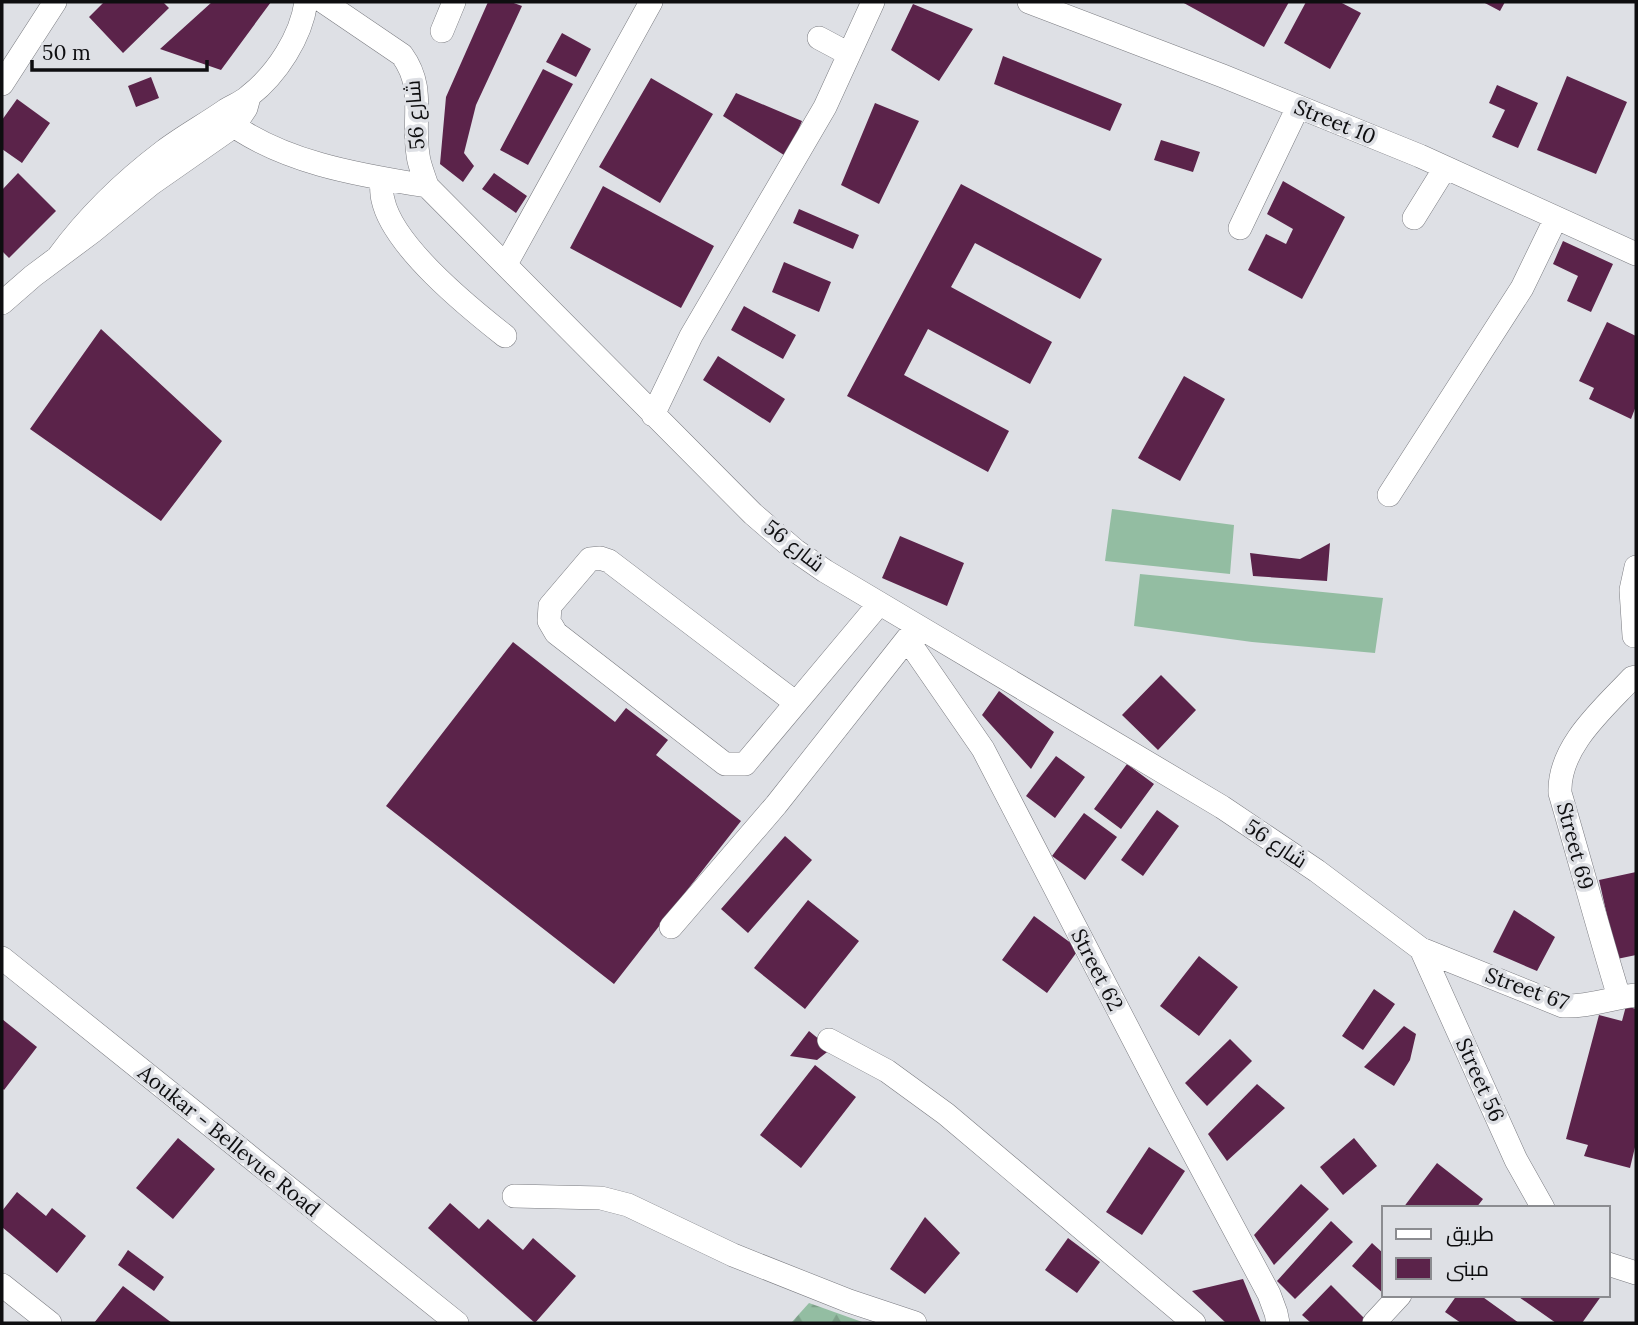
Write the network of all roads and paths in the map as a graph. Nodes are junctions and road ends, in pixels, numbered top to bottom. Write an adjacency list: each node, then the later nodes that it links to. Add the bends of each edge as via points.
1 (55, 2): 11 (street)
2 (306, 2): 13 (street, via 304,17 287,50)
3 (324, 2): 16 (street, شارع 56, via 402,55 411,67 417,85 418,156)
4 (454, 2): 8 (street)
5 (651, 2): 21 (street)
6 (873, 2): 10 (street)
7 (1029, 2): 12 (street, Street 10)
8 (442, 31)
9 (819, 38): 10 (street)
10 (849, 54): 24 (street, via 825,107 691,336)
11 (2, 84)
12 (1297, 107): 14 (street, Street 10); 19 (street)
13 (227, 121): 15 (street, via 301,158); 22 (street)
14 (1446, 168): 17 (street); 18 (street, Street 10)
15 (381, 178): 16 (street); 23 (street, via 383,201 411,249)
16 (427, 186): 21 (street, شارع 56)
17 (1414, 218)
18 (1556, 218): 20 (street, Street 10); 25 (street, via 1522,288)
19 (1240, 228)
20 (1636, 254)
21 (506, 264): 24 (street, شارع 56)
22 (2, 303)
23 (505, 336)
24 (653, 415): 27 (street, شارع 56, via 796,551)
25 (1389, 495)
26 (1636, 567): 29 (street, via 1631,590)
27 (879, 604): 28 (street, شارع 56); 31 (street)
28 (913, 633): 32 (street); 33 (street, شارع 56, via 1222,807); 47 (street, Street 62, via 983,749 1269,1294)
29 (1634, 636)
30 (1636, 677): 35 (street, Street 69, via 1580,737 1560,780 1588,898)
31 (796, 703): 31 (street, via 609,561 590,559 550,606 549,621 556,633 725,764 745,764)
32 (671, 927)
33 (1421, 950): 35 (street, Street 67, via 1563,1006 1582,1007); 38 (street, Street 56)
34 (2, 958): 44 (street, Aoukar - Bellevue Road)
35 (1628, 996)
36 (829, 1040): 46 (street, via 887,1071 946,1114)
37 (514, 1196): 45 (street, via 601,1198 628,1205 733,1255)
38 (1542, 1206)
39 (1610, 1265): 40 (street)
40 (1636, 1273)
41 (2, 1285): 43 (street)
42 (1398, 1297): 48 (street)
43 (50, 1323)
44 (457, 1323)
45 (915, 1323)
46 (1194, 1323)
47 (1278, 1323)
48 (1374, 1323)

